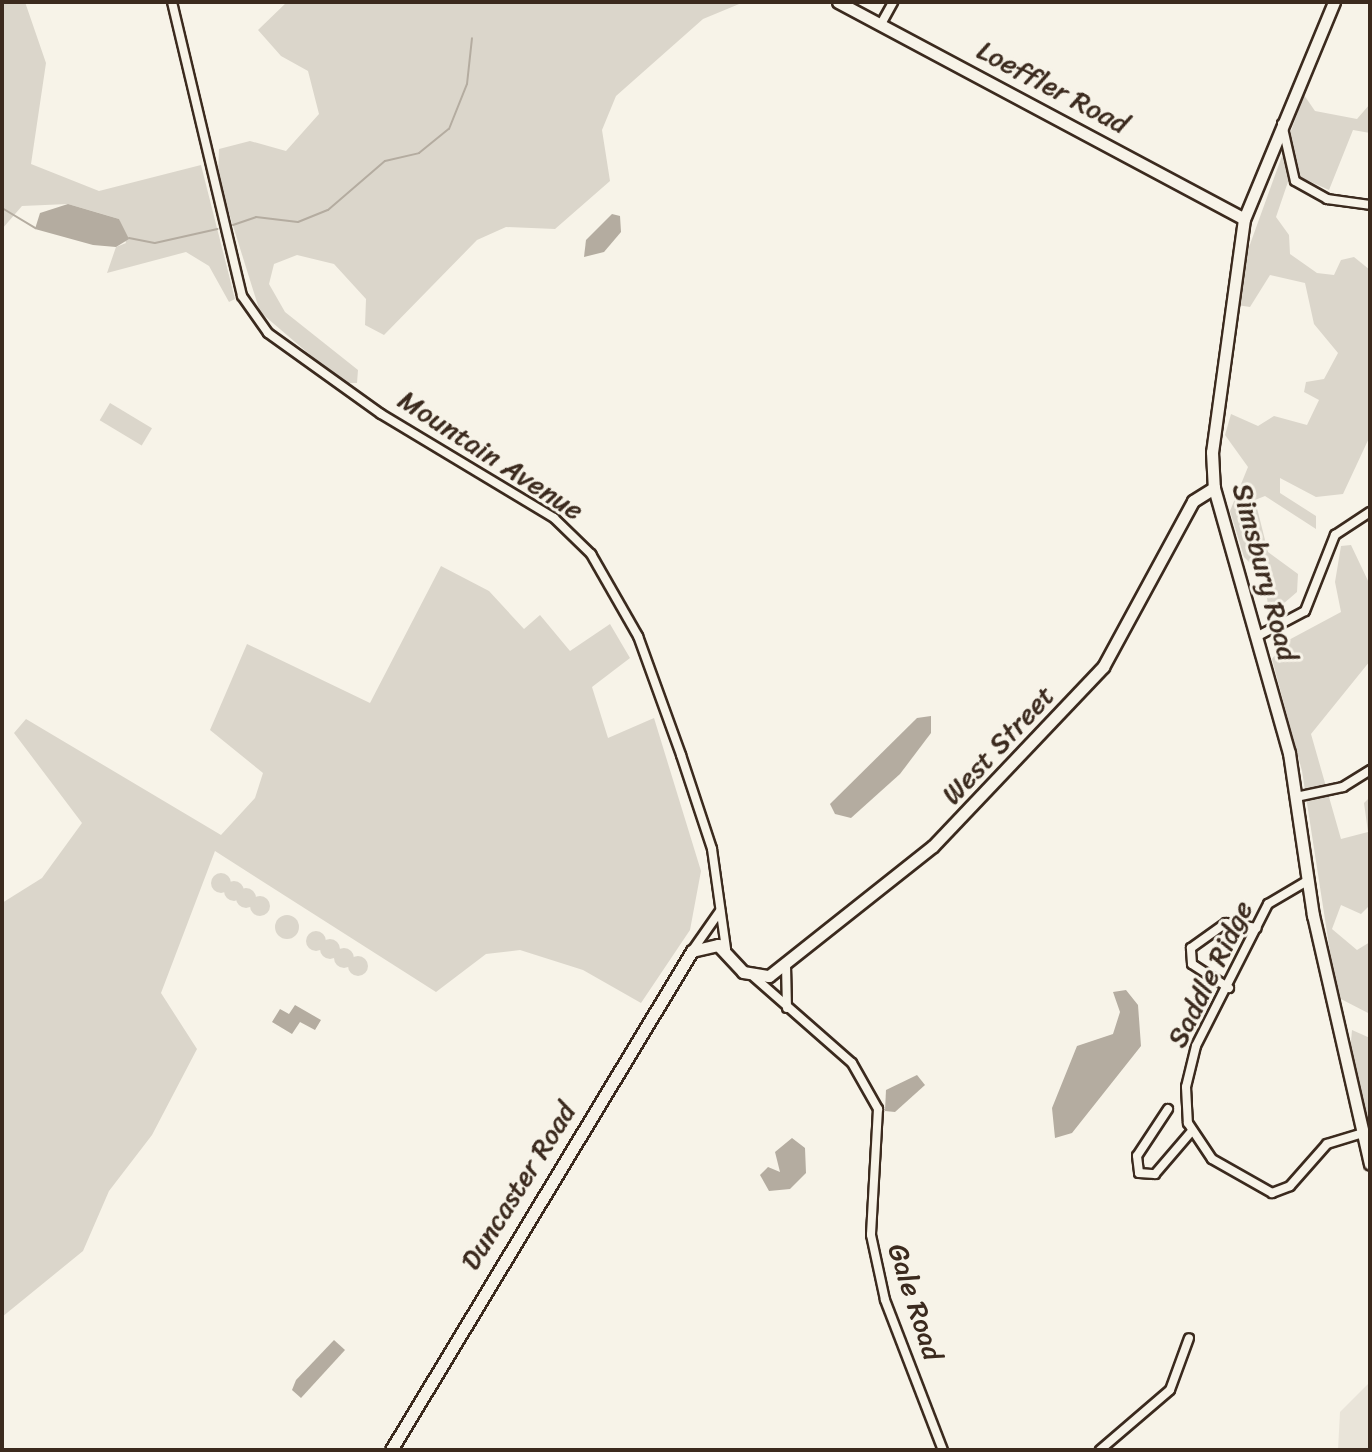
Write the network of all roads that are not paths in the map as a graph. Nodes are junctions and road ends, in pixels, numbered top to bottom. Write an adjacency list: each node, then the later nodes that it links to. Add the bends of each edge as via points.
1 (172, 2): 15 (street, Mountain Avenue, via 242,296 268,333 381,414 554,518 591,554 638,636 712,849)
2 (838, 2): 5 (main road, Loeffler Road)
3 (893, 2): 5 (street)
4 (1334, 2): 6 (main road, Simsbury Road)
5 (881, 24): 8 (main road, Loeffler Road)
6 (1282, 122): 7 (street, via 1295,181 1327,199); 8 (main road, Simsbury Road)
7 (1370, 205)
8 (1244, 219): 9 (main road, Simsbury Road, via 1226,317)
9 (1214, 488): 11 (main road, Simsbury Road); 19 (main road, West Street, via 1193,501 1128,627 1090,681 947,834)
10 (1370, 512): 11 (street, via 1332,541 1305,611)
11 (1256, 637): 13 (main road, Simsbury Road)
12 (1370, 770): 13 (street, via 1343,787)
13 (1296, 797): 14 (main road, Simsbury Road)
14 (1307, 881): 16 (street, Saddle Ridge, via 1279,892); 25 (main road, Simsbury Road)
15 (720, 910): 17 (street, Mountain Avenue); 18 (street, Duncaster Road)
16 (1257, 928): 21 (street, Saddle Ridge); 21 (street, via 1226,923 1191,948 1192,964)
17 (726, 949): 18 (main road, via 704,945); 20 (main road)
18 (692, 951): 28 (main road, Duncaster Road)
19 (786, 965): 20 (main road, West Street); 22 (street)
20 (754, 977): 22 (street, Gale Road)
21 (1229, 988): 24 (street, Saddle Ridge, via 1190,1064 1185,1095)
22 (787, 1008): 29 (street, Gale Road, via 852,1063 878,1109 871,1235 885,1300)
23 (1168, 1109): 24 (street, via 1137,1156 1139,1173 1155,1174)
24 (1191, 1132): 25 (street, via 1212,1159 1272,1193 1290,1186 1327,1144)
25 (1362, 1133): 26 (main road, Simsbury Road)
26 (1370, 1164)
27 (1189, 1338): 30 (street, via 1170,1390)
28 (391, 1450)
29 (943, 1450)
30 (1100, 1450)

